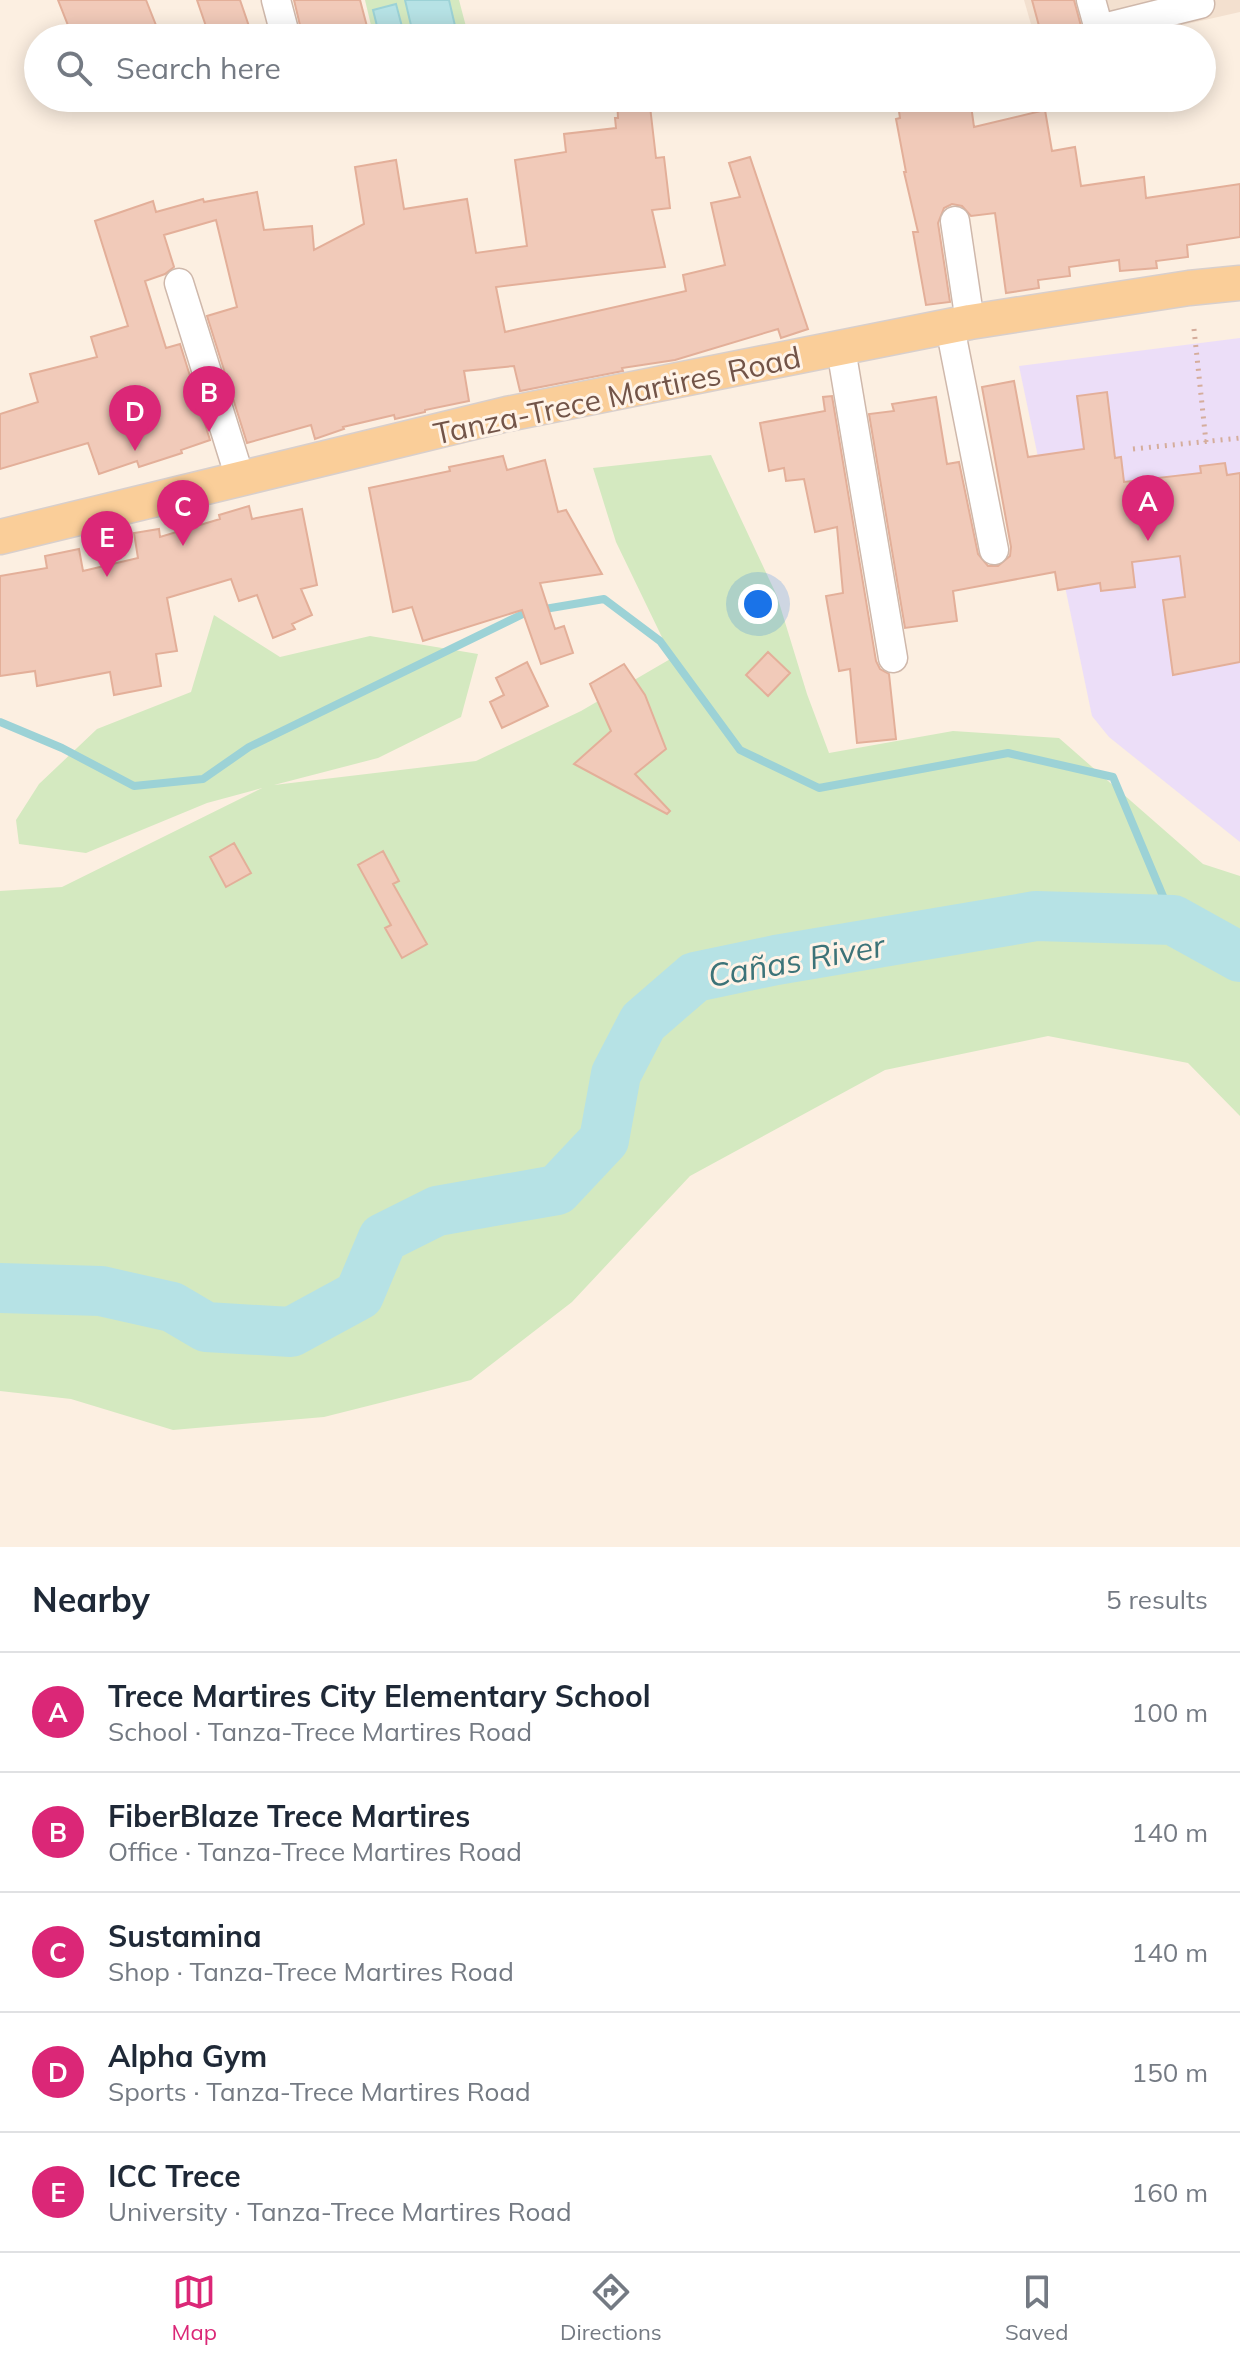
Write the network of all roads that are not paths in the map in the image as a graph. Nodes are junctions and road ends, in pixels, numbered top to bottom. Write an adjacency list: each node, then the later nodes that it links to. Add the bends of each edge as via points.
1 (276, 0): 4 (street)
2 (1091, 0): 5 (street)
3 (1199, 2): 6 (street)
4 (282, 24)
5 (1098, 24)
6 (1118, 24)
7 (955, 221): 10 (street)
8 (179, 283): 12 (street)
9 (1240, 283): 10 (main road, Tanza-Trece Martires Road)
10 (960, 324): 11 (main road, Tanza-Trece Martires Road); 14 (street)
11 (841, 349): 12 (main road, Tanza-Trece Martires Road, via 507,414); 15 (street)
12 (240, 478): 13 (main road, Tanza-Trece Martires Road)
13 (0, 537)
14 (994, 550)
15 (893, 658)

